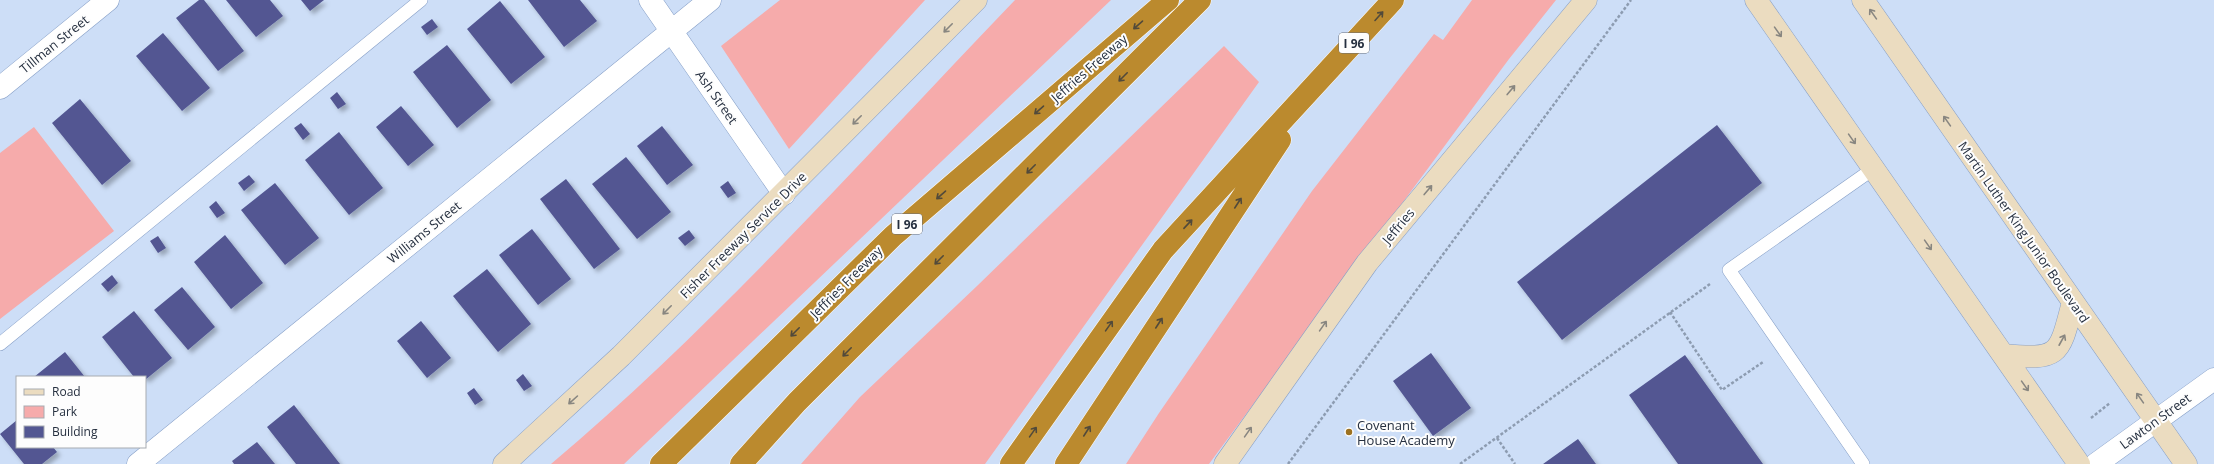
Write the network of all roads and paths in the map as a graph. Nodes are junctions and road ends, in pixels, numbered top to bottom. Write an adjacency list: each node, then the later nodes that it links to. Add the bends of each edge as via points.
1 (108, 0): 15 (street, Tillman Street)
2 (421, 0): 21 (lane)
3 (650, 0): 13 (street, Ash Street)
4 (710, 0): 13 (street, Williams Street)
5 (976, 0): 17 (main road, Fisher Freeway Service Drive, one-way to 17)
6 (1168, 0): 31 (highway, Jeffries Freeway / I 96, one-way to 31, via 893,236)
7 (1200, 0): 32 (highway, one-way to 32, via 797,402)
8 (1393, 0): 14 (highway, I 96, one-way to 8)
9 (1586, 0): 35 (main road, Jeffries, one-way to 9, via 1368,264)
10 (1631, 0): 36 (path)
11 (1756, 0): 16 (main road, one-way to 16)
12 (1862, 0): 19 (main road, Martin Luther King Junior Boulevard, one-way to 12)
13 (672, 31): 17 (street, Ash Street); 29 (street, Williams Street)
14 (1315, 86): 33 (highway, I 96, one-way to 14, via 1163,250); 34 (highway, one-way to 14)
15 (0, 88)
16 (1873, 169): 22 (main road, one-way to 22); 39 (lane, via 1729,270)
17 (784, 194): 30 (main road, Fisher Freeway Service Drive, one-way to 30, via 621,356)
18 (1715, 281): 20 (path)
19 (2073, 302): 22 (main road, one-way to 19, via 2037,358 2054,352 2064,338); 27 (main road, Martin Luther King Junior Boulevard, one-way to 19)
20 (1670, 312): 23 (path, via 1722,390); 28 (path)
21 (0, 344)
22 (2003, 354): 40 (main road, one-way to 40)
23 (1769, 359)
24 (2214, 378): 27 (street, Lawton Street)
25 (2112, 402): 26 (path)
26 (2091, 418)
27 (2156, 421): 41 (street, Lawton Street); 42 (main road, Martin Luther King Junior Boulevard)
28 (1497, 438): 37 (path); 38 (path)
29 (138, 464)
30 (504, 464)
31 (661, 464)
32 (741, 464)
33 (1011, 464)
34 (1066, 464)
35 (1225, 464)
36 (1288, 464)
37 (1460, 464)
38 (1515, 464)
39 (1864, 464)
40 (2079, 464)
41 (2096, 464)
42 (2186, 464)

